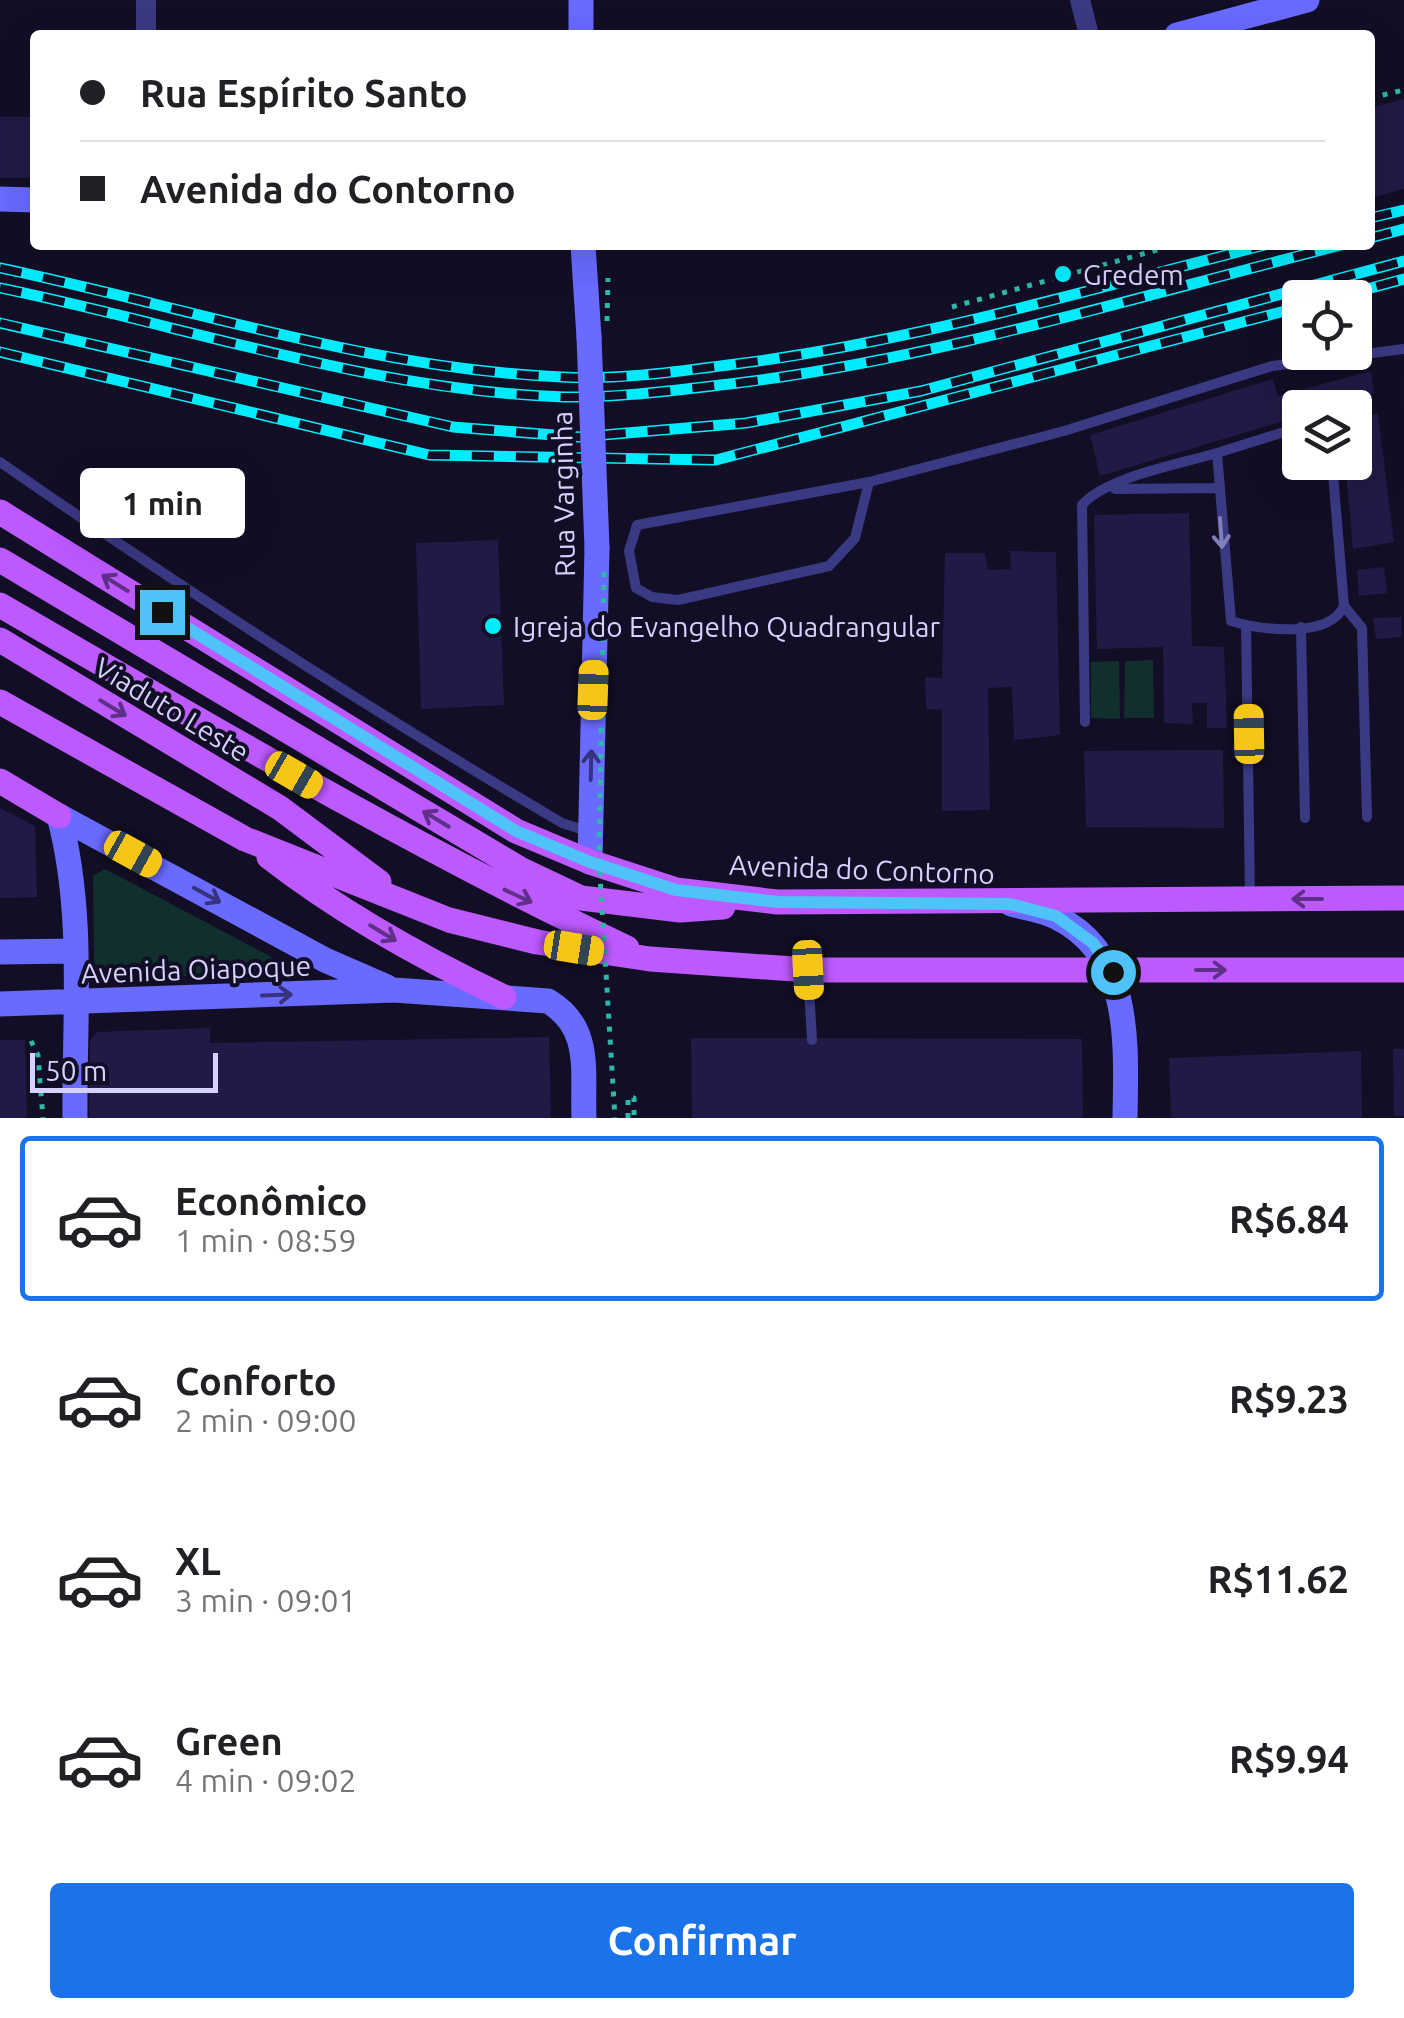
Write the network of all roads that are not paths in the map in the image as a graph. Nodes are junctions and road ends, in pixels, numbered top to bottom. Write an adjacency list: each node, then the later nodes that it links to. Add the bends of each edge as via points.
1 (146, 0): 5 (street)
2 (581, 0): 6 (street)
3 (1080, 0): 7 (street)
4 (1308, 0): 8 (street)
5 (146, 30)
6 (581, 30)
7 (1088, 30)
8 (1196, 30)
9 (0, 199): 10 (street)
10 (30, 200)
11 (584, 250): 33 (street, Rua Varginha, one-way to 11, bridge, via 600,559 598,334)
12 (1404, 350): 17 (lane, via 1272,366)
13 (1282, 433): 14 (lane)
14 (1216, 453): 18 (lane); 19 (lane)
15 (0, 462): 33 (lane, via 406,731 562,823)
16 (1334, 480): 23 (lane)
17 (869, 482): 17 (lane, via 638,525 629,551 636,588 678,600 829,566 855,538)
18 (1218, 488): 19 (lane); 24 (lane, one-way to 24, via 1227,603 1231,620)
19 (1108, 490): 28 (lane, via 1082,505)
20 (0, 512): 35 (main road, Avenida do Contorno, one-way to 20, via 516,831)
21 (0, 560): 38 (main road, Viaduto Leste, one-way to 21, via 680,910 581,898)
22 (0, 605): 43 (main road, Viaduto Leste, one-way to 43, via 327,794 500,888)
23 (1344, 606): 25 (lane, via 1325,625); 31 (lane, via 1362,628)
24 (1246, 625): 25 (lane); 37 (lane)
25 (1302, 627): 32 (lane)
26 (0, 640): 39 (main road, Viaduto Leste, one-way to 39, via 258,796)
27 (0, 702): 34 (main road)
28 (1085, 722)
29 (0, 781): 30 (main road)
30 (59, 816): 41 (street, via 68,851); 47 (street, one-way to 47, via 325,960)
31 (1366, 817)
32 (1304, 818)
33 (590, 832): 35 (street, Rua Varginha)
34 (245, 839): 39 (main road); 48 (main road, one-way to 48, via 320,895)
35 (590, 862): 38 (main road, Avenida do Contorno, via 676,890)
36 (1404, 898): 37 (main road, Avenida do Contorno, one-way to 37)
37 (1250, 899): 40 (main road, Avenida do Contorno)
38 (778, 902): 40 (main road, Avenida do Contorno)
39 (407, 904): 43 (main road, via 536,942)
40 (1010, 904): 46 (street, via 1056,916 1093,943)
41 (74, 951): 42 (street, Avenida Oiapoque); 50 (street)
42 (0, 952)
43 (650, 959): 44 (main road)
44 (808, 970): 46 (main road); 51 (lane)
45 (1404, 970): 46 (main road, one-way to 45)
46 (1113, 972): 54 (street, via 1126,1041)
47 (394, 990): 48 (street); 50 (street, Avenida Oiapoque, one-way to 47)
48 (504, 997): 53 (street, via 548,1001 569,1014 580,1032)
49 (0, 1004): 50 (street, Avenida Oiapoque)
50 (74, 1004): 52 (street)
51 (812, 1040)
52 (75, 1118)
53 (584, 1118)
54 (1125, 1118)

